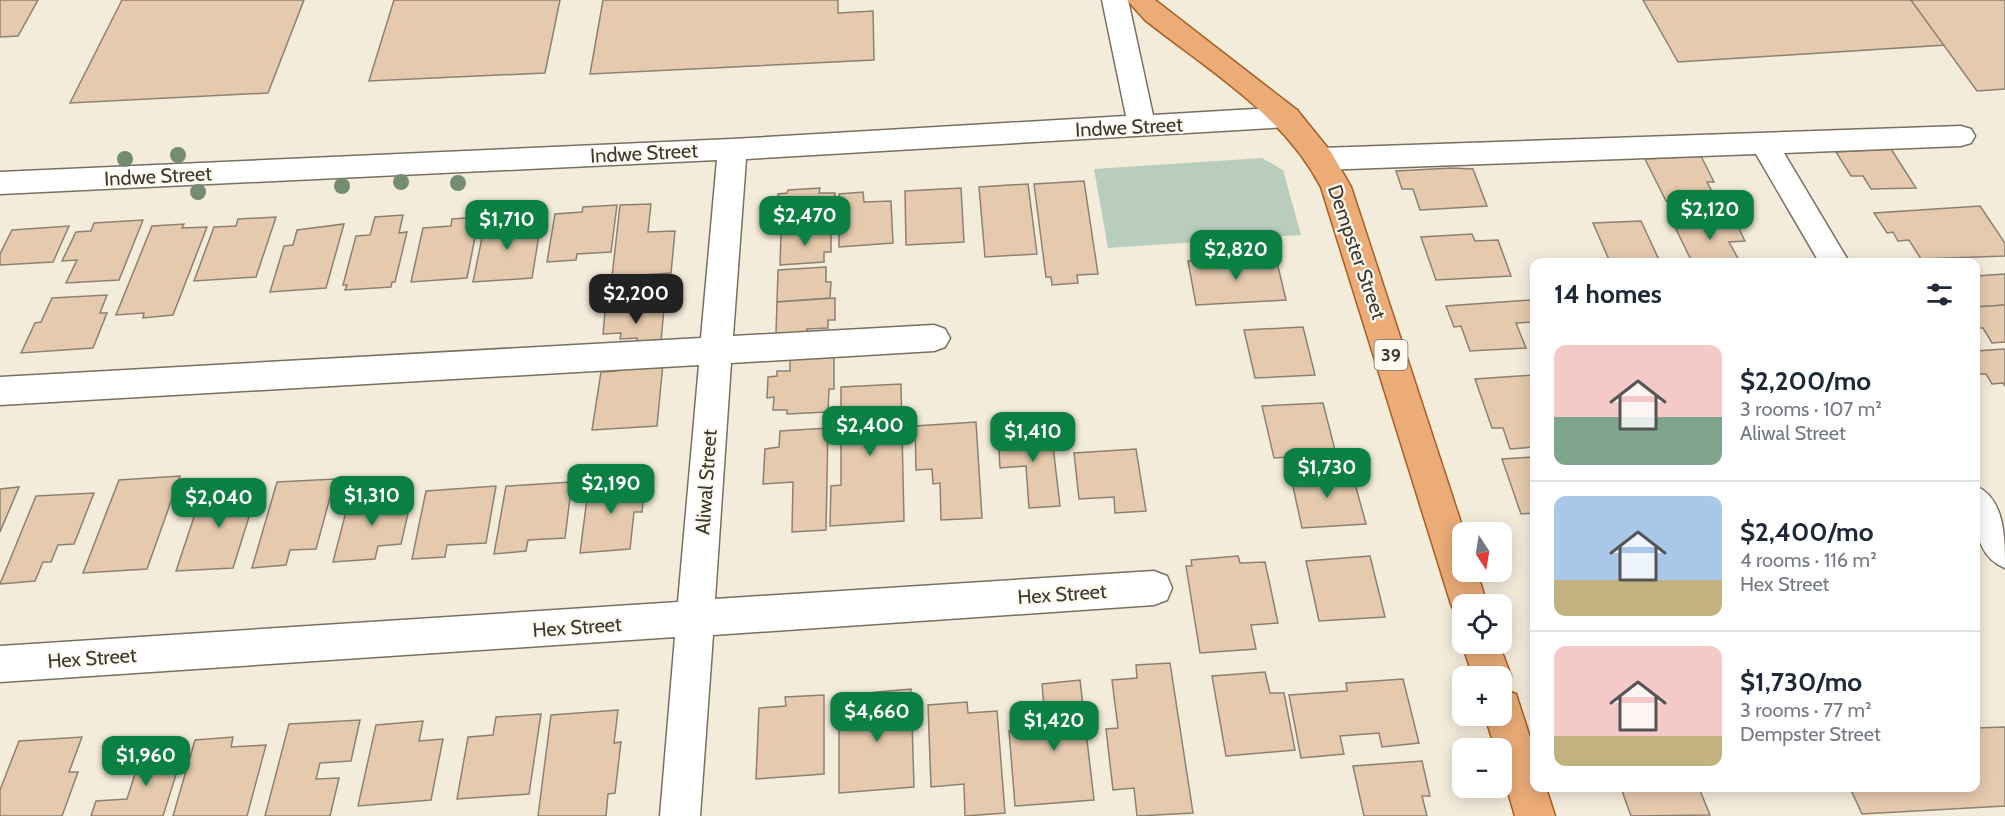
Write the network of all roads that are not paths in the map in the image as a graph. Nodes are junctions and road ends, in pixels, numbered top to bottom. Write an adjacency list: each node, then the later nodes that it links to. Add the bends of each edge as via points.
1 (1115, 0): 4 (street)
2 (1140, 0): 3 (main road, 39)
3 (1287, 117): 4 (street, Indwe Street); 8 (main road, Dempster Street / 39)
4 (1142, 126): 7 (street, Indwe Street)
5 (1961, 136): 6 (street)
6 (1764, 143): 8 (street); 10 (street)
7 (732, 149): 9 (street, Indwe Street); 12 (street, Aliwal Street)
8 (1321, 159): 17 (main road, Dempster Street / 39, via 1348,217)
9 (0, 183)
10 (1832, 258)
11 (934, 338): 12 (street)
12 (716, 352): 13 (street); 18 (street, Aliwal Street)
13 (0, 391)
14 (1980, 509): 15 (street)
15 (2005, 552)
16 (1154, 588): 18 (street, Hex Street)
17 (1466, 594)
18 (696, 619): 19 (street, Hex Street); 21 (street, Aliwal Street)
19 (0, 664)
20 (1508, 726): 22 (main road)
21 (680, 816)
22 (1535, 816)

